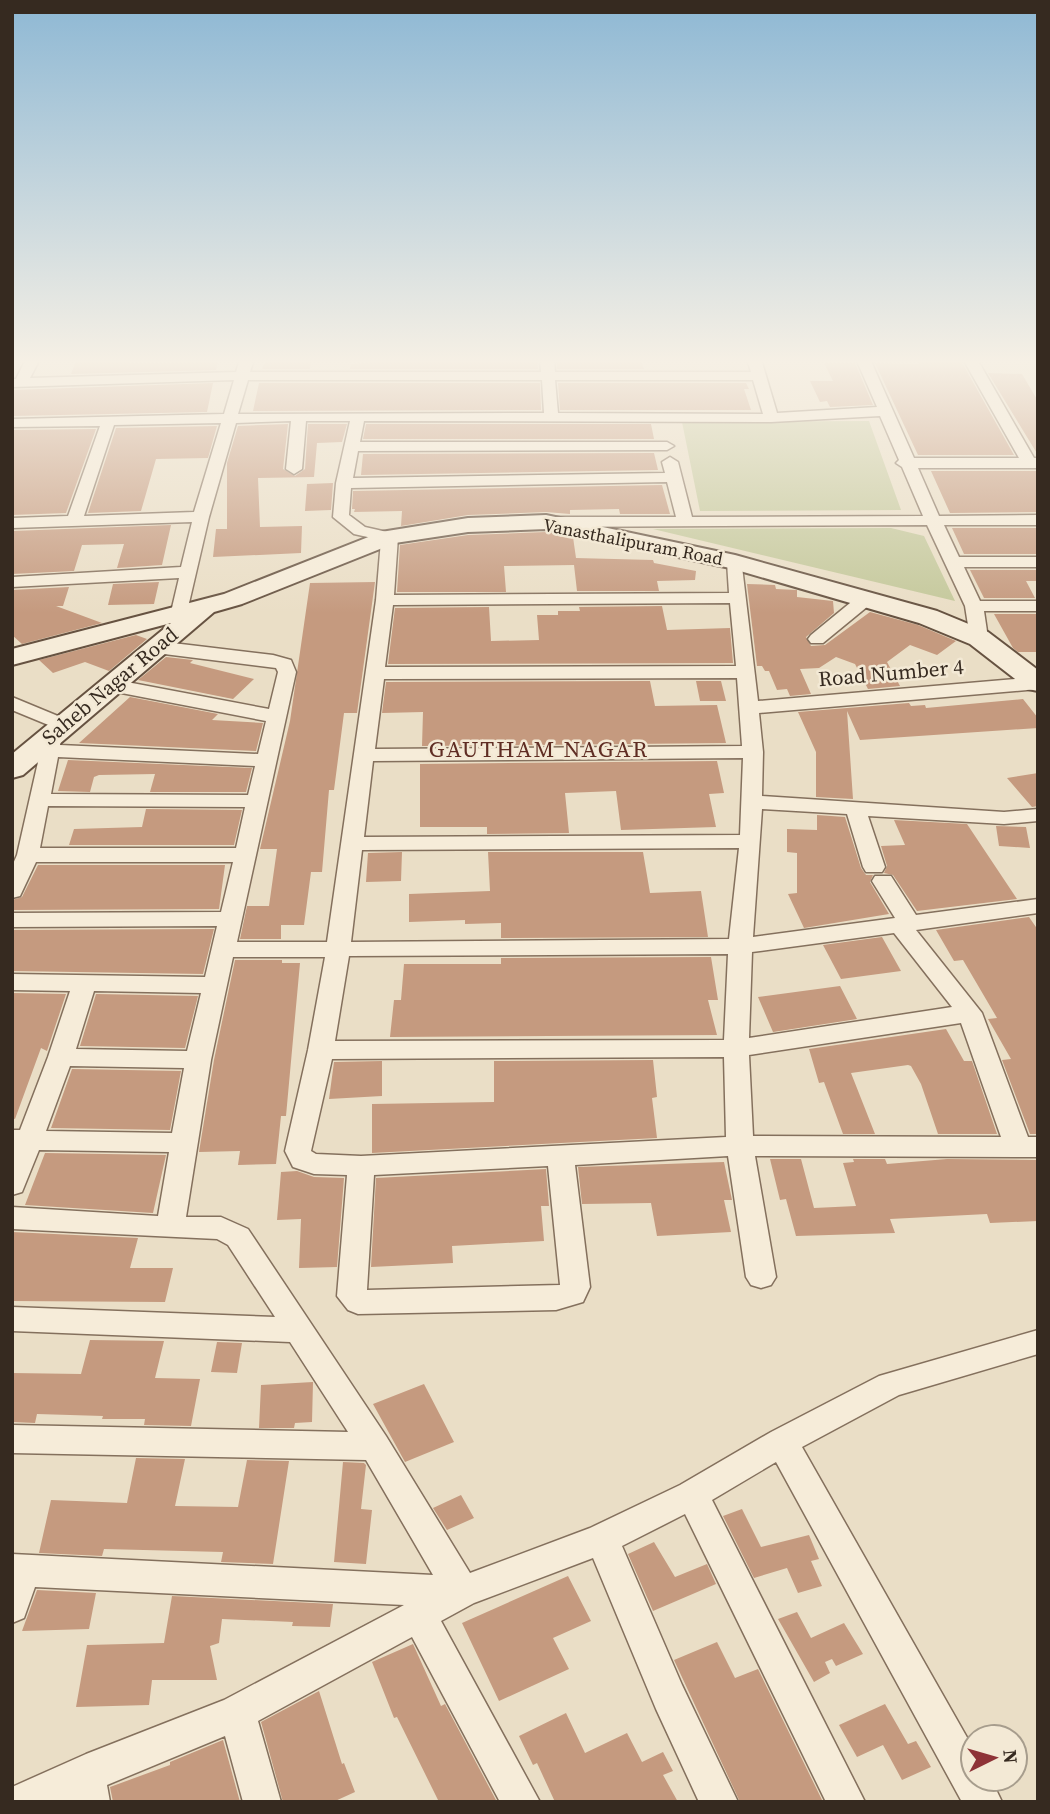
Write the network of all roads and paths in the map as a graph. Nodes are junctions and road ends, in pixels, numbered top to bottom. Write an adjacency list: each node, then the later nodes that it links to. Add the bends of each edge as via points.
1 (101, 444): 18 (street)
2 (222, 444): 14 (street)
3 (296, 444): 11 (street)
4 (353, 444): 8 (street)
5 (899, 444): 9 (street)
6 (1021, 444): 10 (street)
7 (667, 446): 8 (street); 12 (street)
8 (352, 447): 13 (street)
9 (906, 463): 10 (street); 16 (street)
10 (1033, 463)
11 (294, 469)
12 (673, 477): 13 (street); 15 (street)
13 (344, 483): 21 (street, via 341,517 345,522 360,531)
14 (201, 517): 18 (street); 25 (street)
15 (685, 520): 16 (street); 19 (street)
16 (933, 520): 17 (street); 23 (street)
17 (1038, 520)
18 (74, 521): 20 (street)
19 (546, 522): 21 (street, Vanasthalipuram Road, via 468,525); 22 (street, Vanasthalipuram Road)
20 (12, 523)
21 (390, 537): 29 (street); 30 (street, Vanasthalipuram Road, via 266,588)
22 (735, 562): 27 (street); 28 (street, Vanasthalipuram Road)
23 (954, 562): 24 (street); 31 (street)
24 (1038, 562)
25 (189, 572): 26 (street); 33 (street)
26 (12, 582)
27 (737, 598): 29 (street); 38 (street)
28 (867, 598): 34 (street, Vanasthalipuram Road); 35 (street)
29 (385, 600): 39 (street)
30 (209, 605): 33 (street, Vanasthalipuram Road); 36 (street, Saheb Nagar Road)
31 (974, 606): 32 (street); 34 (street)
32 (1038, 606)
33 (180, 612): 37 (street, Vanasthalipuram Road)
34 (979, 638): 40 (street, Vanasthalipuram Road)
35 (817, 639)
36 (156, 647): 41 (street, Saheb Nagar Road); 44 (street, via 284,664 287,672)
37 (12, 657)
38 (746, 672): 39 (street); 43 (street)
39 (375, 673): 47 (street)
40 (1038, 683): 43 (street, Road Number 4)
41 (111, 685): 44 (street); 45 (street, Saheb Nagar Road)
42 (12, 703): 45 (street)
43 (749, 708): 46 (street)
44 (278, 717): 48 (street)
45 (55, 736): 48 (street); 49 (street, Saheb Nagar Road); 50 (street)
46 (752, 752): 47 (street); 52 (street)
47 (363, 755): 56 (street)
48 (268, 761): 51 (street)
49 (12, 769)
50 (41, 800): 51 (street); 57 (street)
51 (259, 801): 58 (street)
52 (752, 802): 53 (street); 55 (street)
53 (855, 807): 54 (street, via 1004,818); 63 (street, via 878,874)
54 (1038, 815)
55 (751, 841): 56 (street); 64 (street)
56 (351, 844): 65 (street)
57 (28, 855): 58 (street); 59 (street)
58 (247, 855): 61 (street)
59 (12, 891)
60 (1038, 906): 63 (street)
61 (232, 919): 62 (street); 66 (street)
62 (12, 920)
63 (906, 925): 64 (street); 70 (street)
64 (740, 946): 65 (street); 71 (street)
65 (338, 949): 66 (street); 72 (street)
66 (224, 950): 69 (street)
67 (12, 982): 68 (street)
68 (84, 984): 69 (street); 73 (street)
69 (217, 985): 74 (street)
70 (970, 1013): 71 (street); 78 (street)
71 (736, 1048): 72 (street); 77 (street)
72 (321, 1050): 80 (street, via 298,1151 303,1160 314,1164)
73 (61, 1057): 74 (street); 75 (street)
74 (198, 1060): 76 (street)
75 (21, 1140): 76 (street); 81 (street)
76 (183, 1143): 83 (street)
77 (740, 1146): 78 (street); 79 (street); 84 (street)
78 (1028, 1148)
79 (561, 1156): 80 (street); 80 (street, via 575,1287 573,1294 556,1298 358,1302 352,1296)
80 (361, 1166)
81 (12, 1185)
82 (12, 1218): 83 (street)
83 (170, 1227): 86 (street, via 221,1228 239,1237)
84 (761, 1277)
85 (12, 1319): 86 (street)
86 (297, 1330): 90 (street)
87 (1038, 1342): 89 (street, via 890,1385)
88 (12, 1439): 90 (street)
89 (782, 1442): 91 (street); 104 (street)
90 (375, 1446): 94 (street)
91 (692, 1495): 92 (street); 103 (street)
92 (602, 1539): 94 (street); 102 (street)
93 (17, 1570): 94 (street); 95 (street)
94 (462, 1592): 96 (street)
95 (12, 1607)
96 (420, 1617): 97 (street); 101 (street)
97 (237, 1713): 98 (street); 100 (street)
98 (89, 1788): 99 (street)
99 (21, 1802)
100 (262, 1802)
101 (521, 1802)
102 (719, 1802)
103 (846, 1802)
104 (983, 1802)

